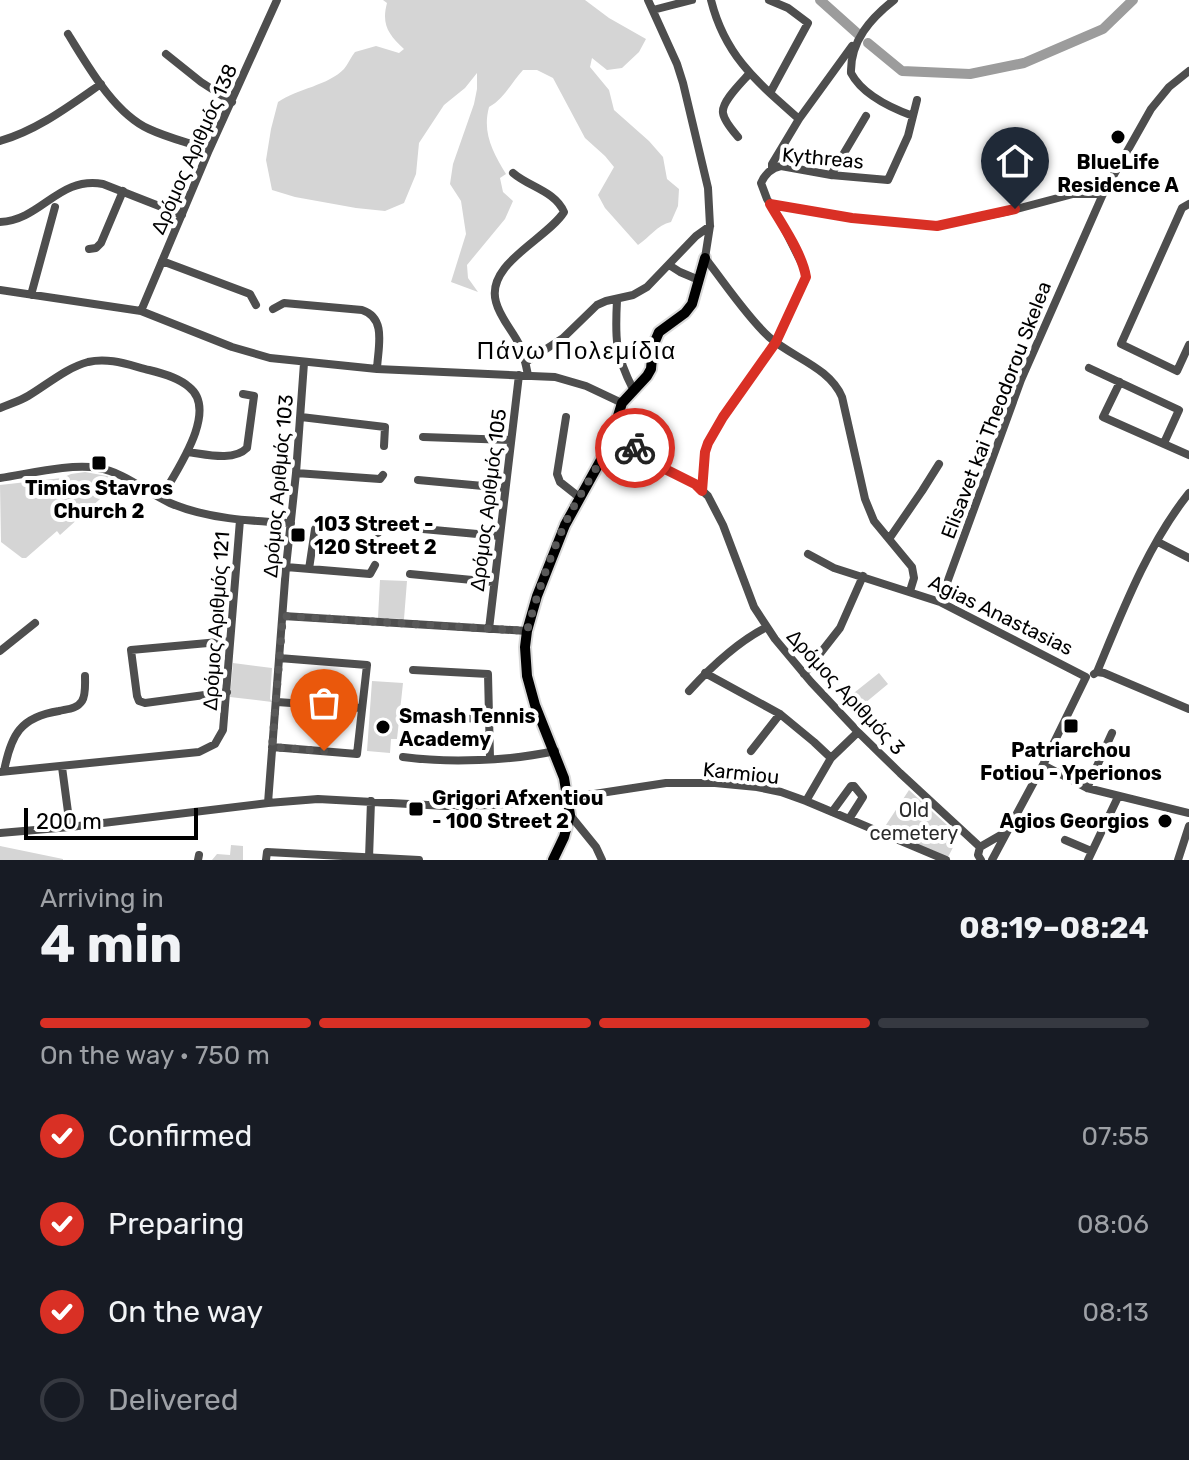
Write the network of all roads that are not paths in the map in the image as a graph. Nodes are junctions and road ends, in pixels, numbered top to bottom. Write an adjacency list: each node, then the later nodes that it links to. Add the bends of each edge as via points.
1 (277, 0): 16 (street, Δρόμος Αριθμός 138)
2 (648, 0): 7 (street)
3 (692, 0): 7 (street)
4 (711, 0): 12 (street, via 720,29)
5 (769, 0): 14 (street, via 808,23)
6 (894, 0): 18 (street, via 864,28 851,73 862,88)
7 (653, 10): 33 (street, via 683,83 708,188)
8 (68, 34): 13 (street)
9 (852, 46): 19 (street)
10 (166, 54): 16 (street)
11 (1189, 71): 27 (street, Elisavet kai Theodorou Skelea, via 1151,109)
12 (749, 74): 14 (street); 20 (street, via 723,109)
13 (101, 84): 21 (street, via 50,119); 22 (street, via 120,108 147,128)
14 (770, 93): 19 (street)
15 (917, 100): 18 (street)
16 (232, 102): 22 (street, Δρόμος Αριθμός 138)
17 (866, 116): 25 (street)
18 (913, 116): 25 (street, Kythreas, via 888,180)
19 (799, 119): 23 (street)
20 (738, 137)
21 (0, 141)
22 (209, 150): 31 (street, Δρόμος Αριθμός 138)
23 (772, 170): 25 (street, Kythreas, via 781,166); 28 (street, Kythreas, via 761,183)
24 (513, 173): 47 (street, Δρόμος Αριθμός 105, via 553,197 564,212 501,273 495,286 501,315)
25 (831, 175)
26 (123, 191): 31 (street); 32 (street, via 89,181 76,184 26,215); 34 (street, via 101,243)
27 (1103, 194): 28 (street, via 1052,198 937,226); 92 (street, Elisavet kai Theodorou Skelea, via 1021,380)
28 (770, 204): 45 (street, via 806,277)
29 (1189, 204): 46 (street, via 1182,208 1121,344 1177,371)
30 (55, 207): 40 (street)
31 (182, 215): 36 (street, Δρόμος Αριθμός 138)
32 (0, 222)
33 (710, 226): 35 (street); 37 (street)
34 (89, 249)
35 (705, 258): 38 (main road); 45 (street, Agias Anastasias)
36 (162, 261): 42 (street, via 250,294); 44 (street, Δρόμος Αριθμός 138)
37 (669, 265): 38 (street); 41 (street, via 647,287)
38 (699, 280): 53 (main road, via 689,308 655,338 651,369)
39 (0, 290): 40 (street)
40 (31, 295): 44 (street)
41 (617, 300): 47 (street, via 597,305 563,338); 53 (street, via 616,345)
42 (256, 305)
43 (273, 309): 50 (street, via 284,303 371,313 379,325)
44 (141, 311): 48 (street, via 232,347)
45 (776, 342): 72 (street, via 708,443); 81 (street, Agias Anastasias, via 838,387 865,499)
46 (1189, 345)
47 (526, 362): 51 (street, Δρόμος Αριθμός 105)
48 (304, 363): 50 (street); 57 (street, Δρόμος Αριθμός 103)
49 (1089, 368): 52 (street)
50 (377, 369): 51 (street)
51 (523, 375): 55 (street, via 571,381); 61 (street, Δρόμος Αριθμός 105)
52 (1120, 382): 62 (street, via 1179,410); 62 (street, via 1103,417)
53 (633, 389): 55 (main road)
54 (243, 394): 64 (street, via 254,396 247,448 231,456)
55 (622, 403): 59 (main road)
56 (0, 408): 64 (street, via 91,361 160,372 191,387 197,400 198,428)
57 (301, 417): 63 (street, via 385,427); 67 (street, Δρόμος Αριθμός 103)
58 (566, 417): 74 (street, via 557,474)
59 (613, 432): 72 (street); 74 (main road)
60 (423, 437): 61 (street)
61 (511, 440): 71 (street, Δρόμος Αριθμός 105)
62 (1164, 443): 65 (street)
63 (384, 446)
64 (187, 452): 75 (street)
65 (1189, 455)
66 (939, 464): 81 (street)
67 (296, 473): 68 (street, via 380,479); 77 (street, Δρόμος Αριθμός 103)
68 (383, 475)
69 (0, 478): 75 (street, via 97,467)
70 (418, 480): 71 (street)
71 (505, 488): 80 (street, Δρόμος Αριθμός 105)
72 (702, 491): 95 (street, Δρόμος Αριθμός 3, via 713,504)
73 (1189, 493): 82 (street)
74 (579, 497): 97 (main road)
75 (161, 498): 76 (street, via 195,512)
76 (240, 520): 77 (street); 98 (street, Δρόμος Αριθμός 121)
77 (291, 523): 86 (street, Δρόμος Αριθμός 103)
78 (412, 528): 80 (street)
79 (378, 533): 87 (street, via 373,527 320,524)
80 (499, 536): 90 (street, Δρόμος Αριθμός 105)
81 (889, 539): 91 (street, Agias Anastasias, via 912,567)
82 (1158, 542): 84 (street); 102 (street)
83 (808, 554): 89 (street)
84 (1189, 558)
85 (375, 565): 87 (street, via 370,574)
86 (286, 567): 87 (street); 93 (street, Δρόμος Αριθμός 103)
87 (309, 569)
88 (410, 574): 90 (street)
89 (863, 576): 91 (street); 104 (street, via 840,628)
90 (493, 582): 96 (street, Δρόμος Αριθμός 105)
91 (910, 591): 92 (street, Agias Anastasias)
92 (940, 602): 106 (street, Agias Anastasias)
93 (283, 616): 96 (street); 100 (street, Δρόμος Αριθμός 103)
94 (35, 623): 99 (street)
95 (767, 627): 103 (street); 104 (street, Δρόμος Αριθμός 3)
96 (489, 629): 97 (street)
97 (527, 631): 118 (main road, via 527,676)
98 (230, 641): 108 (street, Δρόμος Αριθμός 121); 108 (street, via 131,650 139,701)
99 (0, 651)
100 (279, 658): 109 (street, Δρόμος Αριθμός 103); 110 (street, via 367,665)
101 (413, 670): 114 (street, via 488,674)
102 (1097, 672): 106 (street, Agias Anastasias); 111 (street)
103 (705, 673): 107 (street); 113 (street)
104 (804, 674): 115 (street, Δρόμος Αριθμός 3)
105 (85, 676): 125 (street, via 80,705 32,717 16,732)
106 (1086, 677): 123 (street)
107 (689, 691)
108 (227, 692): 124 (street, Δρόμος Αριθμός 121, via 223,730 215,744 199,752)
109 (277, 702): 110 (street); 117 (street, Δρόμος Αριθμός 103)
110 (362, 708): 117 (street, via 357,754)
111 (1189, 709)
112 (408, 713): 114 (street)
113 (780, 714): 119 (street); 122 (street)
114 (489, 720): 121 (street)
115 (858, 732): 122 (street); 141 (street, Δρόμος Αριθμός 3)
116 (1112, 733): 126 (street)
117 (272, 747): 131 (street, Δρόμος Αριθμός 103)
118 (555, 751): 121 (street); 128 (main road)
119 (751, 751)
120 (403, 757): 121 (street)
121 (490, 758)
122 (831, 758): 130 (street)
123 (1043, 765): 126 (street); 138 (street)
124 (62, 767): 125 (street, Δρόμος Αριθμός 121); 137 (street)
125 (2, 771)
126 (1087, 788): 127 (street)
127 (1118, 797): 133 (street); 143 (street)
128 (568, 798): 129 (street, Karmiou, via 446,806); 130 (street, Karmiou, via 666,783 703,783 757,787); 134 (main road)
129 (371, 801): 131 (street, Karmiou); 145 (street)
130 (806, 801): 132 (street, Karmiou)
131 (268, 803): 137 (street, Karmiou)
132 (832, 812): 135 (street, Karmiou); 135 (street, via 854,786 863,797)
133 (1189, 813)
134 (570, 815): 147 (main road); 148 (street)
135 (849, 819): 149 (street, Karmiou)
136 (1189, 826): 150 (street)
137 (70, 827): 139 (street, Karmiou)
138 (1006, 832): 141 (street); 144 (street)
139 (0, 833)
140 (1065, 840): 143 (street)
141 (980, 853): 144 (street, Δρόμος Αριθμός 3, via 993,847)
142 (266, 856): 145 (street)
143 (1090, 856)
144 (994, 857)
145 (369, 858): 146 (street)
146 (419, 860)
147 (553, 860)
148 (602, 860)
149 (946, 860)
150 (1178, 860)

